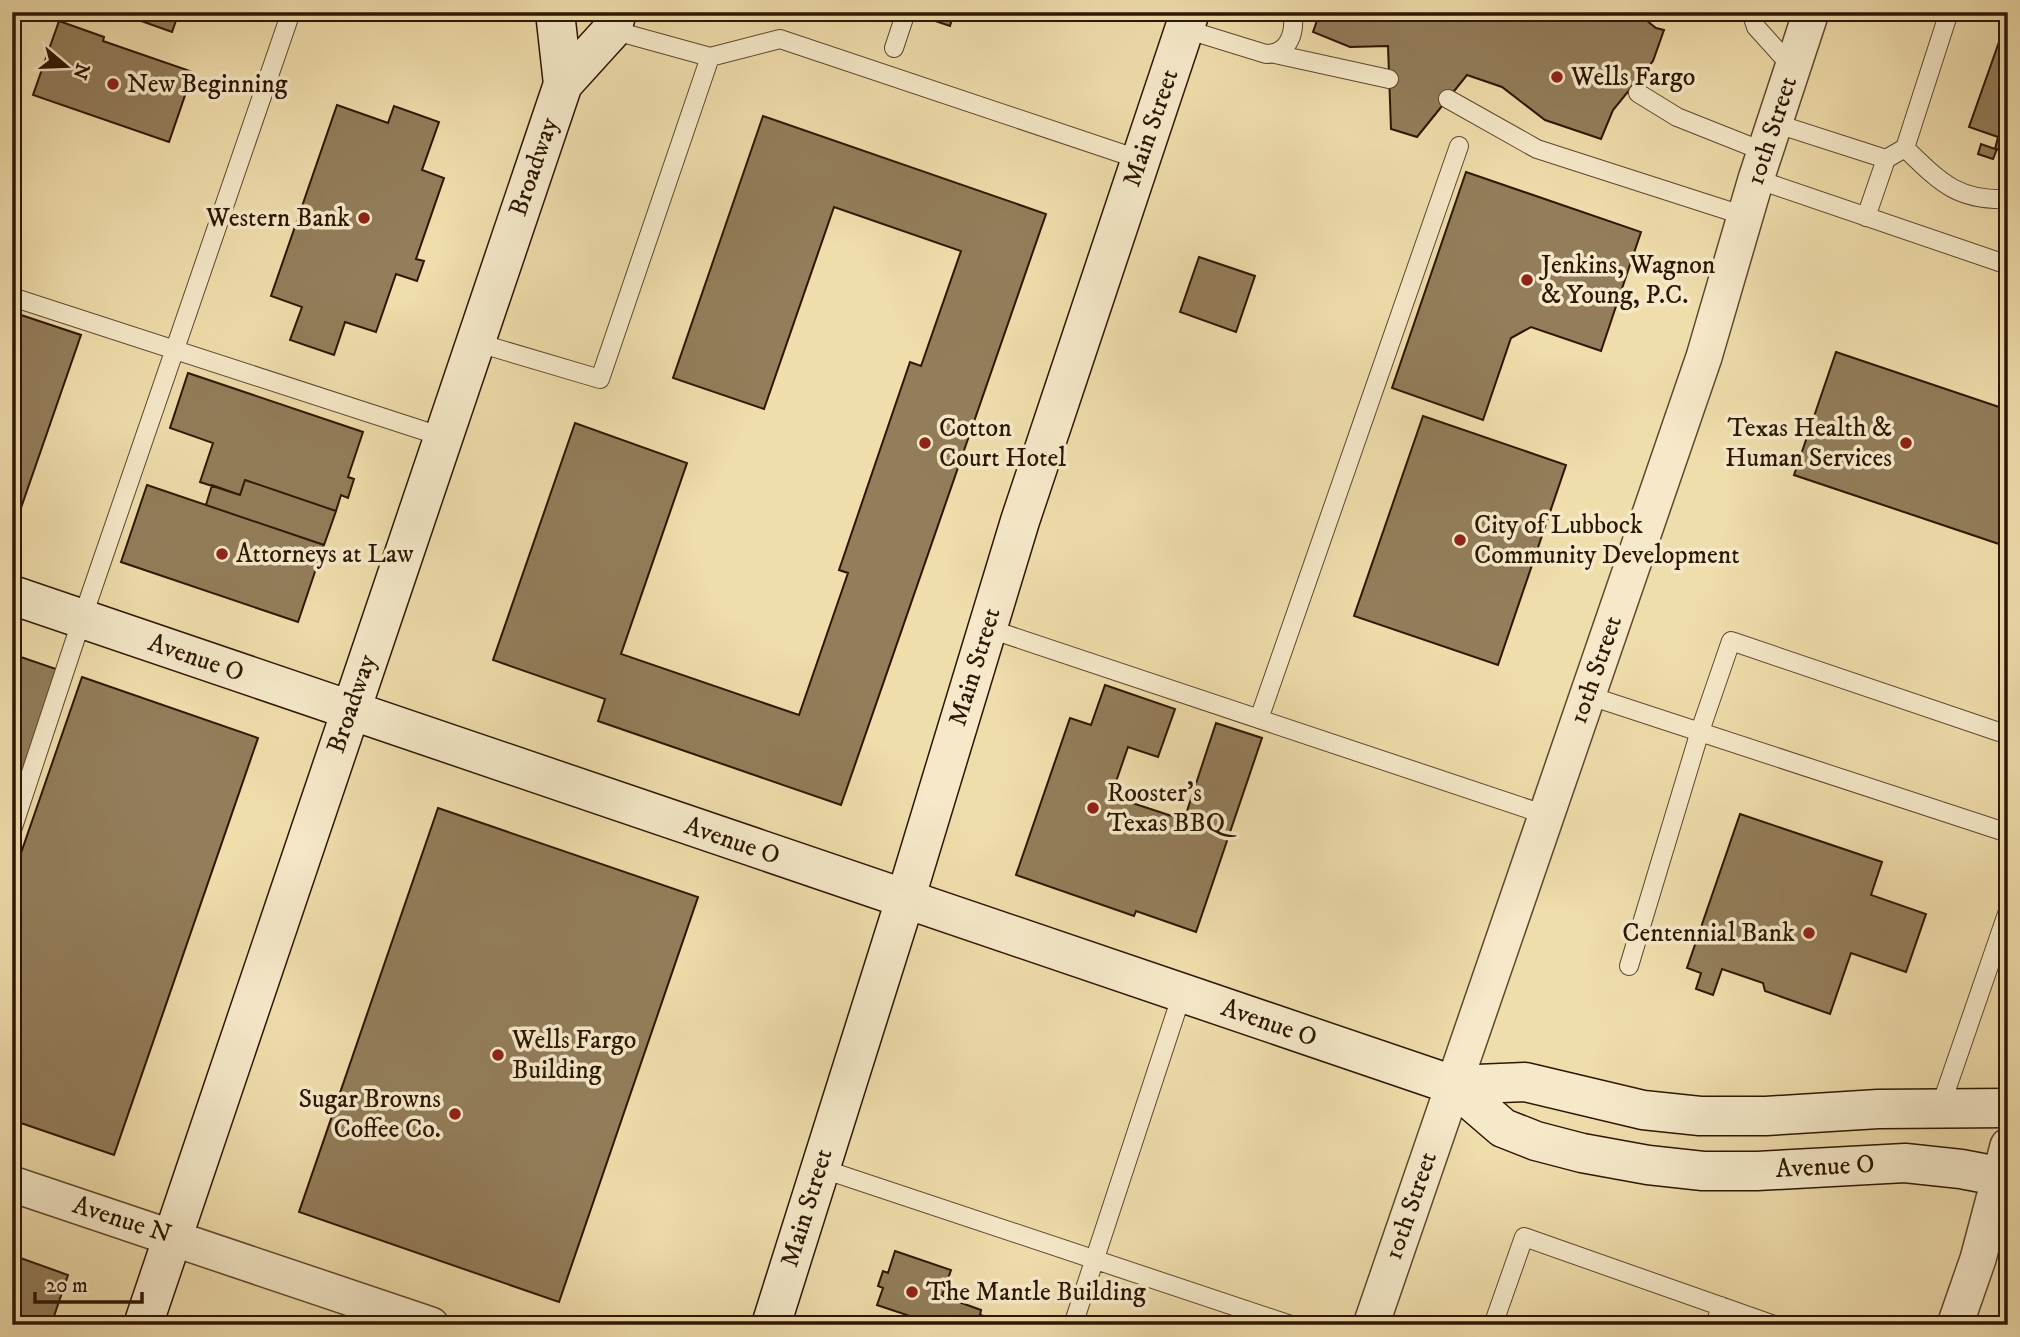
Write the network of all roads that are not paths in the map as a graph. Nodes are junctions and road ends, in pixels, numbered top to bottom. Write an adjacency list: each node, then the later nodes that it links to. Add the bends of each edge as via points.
1 (291, 12): 29 (lane)
2 (555, 12): 15 (street, Broadway)
3 (906, 12): 10 (lane)
4 (1292, 12): 11 (lane, via 1292,35)
5 (1751, 12): 13 (lane, via 1756,27)
6 (1811, 12): 13 (street, 10th Street)
7 (1949, 12): 19 (lane)
8 (615, 21): 12 (lane); 15 (street, Broadway)
9 (1188, 21): 11 (lane); 22 (street, Main Street)
10 (894, 48)
11 (1275, 54): 14 (lane)
12 (710, 57): 22 (lane, via 780,39); 28 (lane, via 600,379)
13 (1793, 68): 20 (street, 10th Street)
14 (1390, 79)
15 (563, 84): 28 (street, Broadway)
16 (1638, 93): 20 (lane, via 1677,117)
17 (1448, 99): 24 (lane, via 1537,149)
18 (1459, 146): 36 (lane)
19 (1905, 148): 21 (lane); 23 (lane, via 1940,183 1981,200)
20 (1765, 151): 21 (lane); 24 (street, 10th Street); 25 (lane)
21 (1886, 159): 25 (lane)
22 (1141, 160): 33 (street, Main Street)
23 (2008, 199)
24 (1745, 216): 34 (street, 10th Street, via 1704,357)
25 (1866, 217): 26 (lane)
26 (2008, 265)
27 (12, 297): 29 (lane)
28 (475, 342): 30 (street, Broadway)
29 (175, 350): 30 (lane); 32 (lane)
30 (443, 437): 35 (street, Broadway)
31 (12, 595): 32 (street, Avenue O)
32 (82, 619): 35 (street, Avenue O); 40 (lane)
33 (987, 628): 36 (lane); 42 (street, Main Street)
34 (1587, 695): 37 (lane); 39 (street, 10th Street)
35 (349, 711): 42 (street, Avenue O); 52 (street, Broadway)
36 (1259, 719): 39 (lane)
37 (1700, 731): 38 (lane, via 1731,641); 41 (lane); 44 (lane)
38 (2008, 735)
39 (1546, 815): 46 (street, 10th Street)
40 (12, 830)
41 (2008, 833)
42 (905, 900): 45 (street, Avenue O); 50 (street, Main Street)
43 (2008, 911): 47 (lane)
44 (1629, 966)
45 (1182, 994): 46 (street, Avenue O); 53 (lane)
46 (1453, 1085): 47 (street, Avenue O, via 1525,1082 1643,1110 1700,1116); 49 (street, Avenue O, via 1503,1128 1582,1153 1648,1165 1703,1171 1905,1163); 60 (street, 10th Street)
47 (1940, 1108): 48 (street, Avenue O)
48 (2008, 1108)
49 (2005, 1167): 64 (street)
50 (820, 1168): 53 (lane); 57 (street, Main Street)
51 (12, 1184): 52 (street, Avenue N)
52 (173, 1237): 55 (street, Broadway); 56 (street, Avenue N)
53 (1094, 1259): 58 (lane); 59 (lane)
54 (1721, 1307): 61 (lane, via 1524,1237); 62 (lane); 63 (lane)
55 (143, 1325)
56 (431, 1325)
57 (771, 1325)
58 (1073, 1325)
59 (1291, 1325)
60 (1371, 1325)
61 (1493, 1325)
62 (1715, 1325)
63 (1774, 1325)
64 (1955, 1325)

